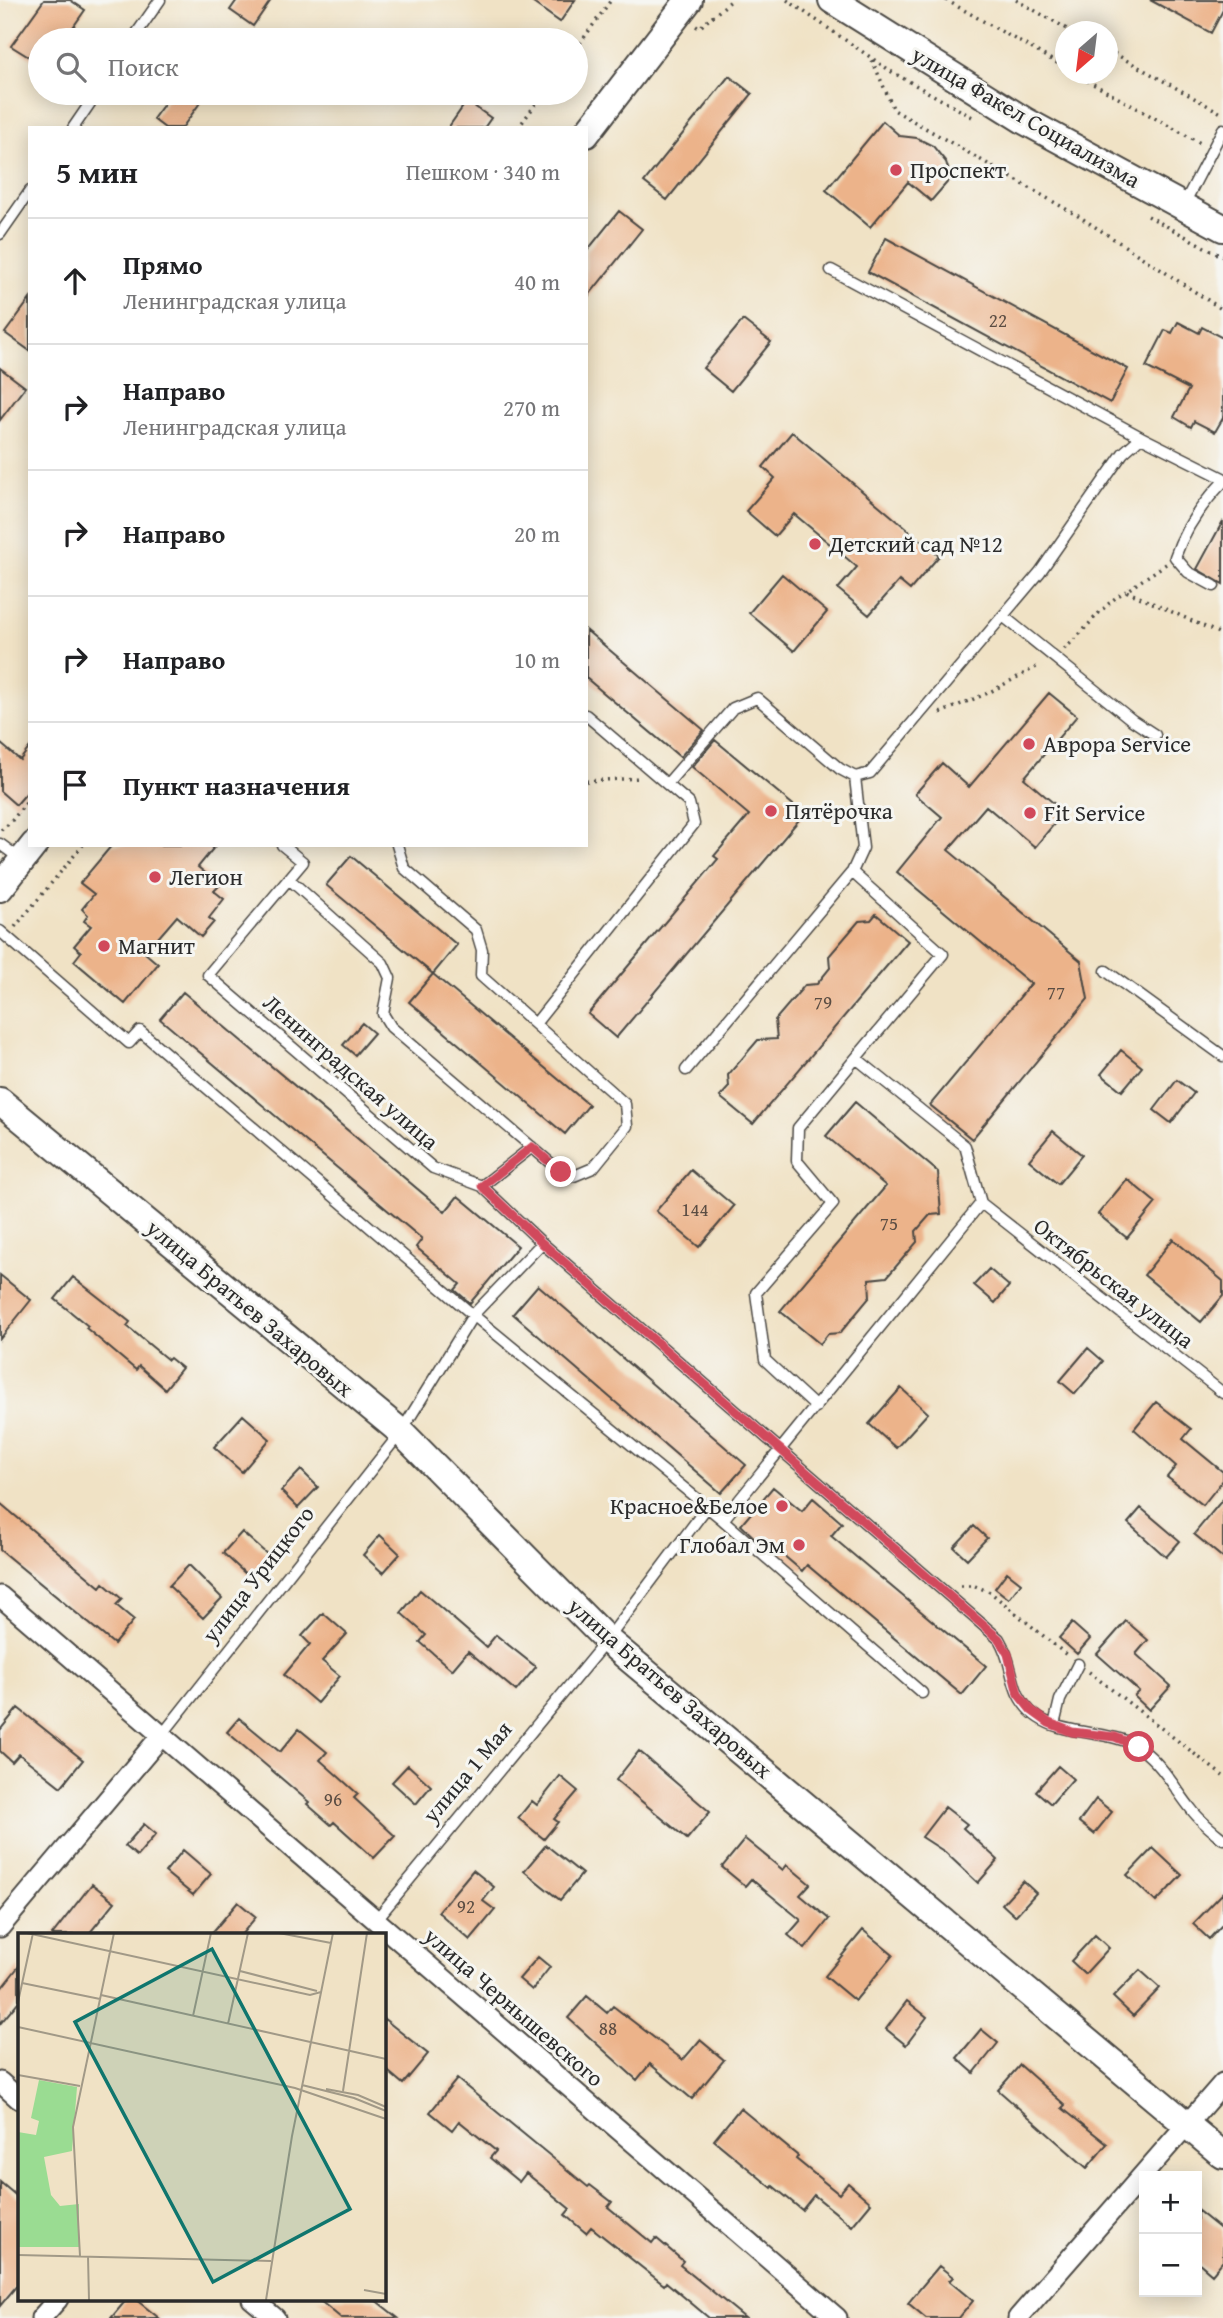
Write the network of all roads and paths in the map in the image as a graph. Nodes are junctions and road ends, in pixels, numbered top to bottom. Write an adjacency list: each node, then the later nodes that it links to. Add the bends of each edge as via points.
1 (160, 0): 9 (lane)
2 (611, 0): 11 (path)
3 (690, 0): 22 (main road)
4 (732, 0): 10 (path)
5 (832, 0): 25 (main road, улица Факел Социализма, via 1025,121)
6 (946, 0): 14 (path)
7 (1016, 0): 8 (path)
8 (1055, 22)
9 (140, 28)
10 (699, 28)
11 (588, 32)
12 (1118, 56): 18 (path)
13 (871, 58): 29 (path, via 894,110 1080,217)
14 (1055, 62)
15 (1093, 84): 23 (path)
16 (89, 105): 19 (lane)
17 (535, 105): 20 (path)
18 (1223, 114)
19 (74, 126)
20 (519, 126)
21 (1223, 129): 23 (lane)
22 (588, 131)
23 (1212, 150): 25 (lane)
24 (28, 194): 27 (lane)
25 (1182, 206): 26 (main road, улица Факел Социализма)
26 (1223, 229)
27 (0, 234)
28 (831, 270): 30 (lane)
29 (1223, 310)
30 (1141, 437): 31 (lane); 35 (lane, via 1123,453 1040,572)
31 (1223, 480): 32 (lane)
32 (1175, 557): 33 (lane, via 1188,572); 34 (path)
33 (1214, 586)
34 (1126, 591): 36 (path); 37 (path)
35 (1003, 616): 37 (lane); 39 (lane)
36 (1223, 635)
37 (1054, 657): 39 (path, via 988,693); 40 (lane)
38 (588, 717): 43 (lane)
39 (909, 726): 41 (lane, via 870,773)
40 (1155, 734)
41 (855, 777): 43 (lane, via 757,698 733,708); 51 (lane, via 863,848)
42 (588, 780): 43 (path)
43 (663, 781): 56 (lane, via 689,803 694,824)
44 (28, 800): 45 (path)
45 (0, 831)
46 (0, 844): 50 (lane)
47 (81, 847): 54 (path)
48 (284, 847): 52 (lane, via 303,862)
49 (398, 847): 56 (lane, via 404,868 476,930 482,950 481,976)
50 (28, 853): 53 (main road)
51 (852, 872): 58 (lane, via 943,954); 59 (lane)
52 (289, 880): 61 (lane, via 383,963 390,978 383,1014 391,1027); 62 (lane, Ленинградская улица, via 208,975 433,1168)
53 (0, 888)
54 (4, 934): 65 (lane, via 129,1043 140,1031)
55 (1106, 971): 57 (lane)
56 (535, 1024): 61 (lane, via 625,1104 627,1126 593,1168 574,1176 561,1172)
57 (1223, 1056)
58 (856, 1058): 63 (lane, via 965,1146); 67 (lane, via 797,1128 797,1161 833,1204 756,1293 765,1360)
59 (687, 1070)
60 (0, 1101): 68 (main road, улица Братьев Захаровых)
61 (532, 1147): 62 (lane)
62 (482, 1186): 64 (lane, Ленинградская улица)
63 (981, 1203): 66 (lane, Октябрьская улица); 67 (lane)
64 (542, 1243): 65 (lane, улица Урицкого); 69 (lane, Ленинградская улица)
65 (473, 1315): 68 (lane, улица Урицкого); 70 (lane)
66 (1223, 1393)
67 (816, 1407): 69 (lane)
68 (401, 1432): 73 (main road, улица Братьев Захаровых); 77 (lane, улица Урицкого)
69 (782, 1449): 71 (lane); 76 (lane, Ленинградская улица, via 999,1639 1008,1654 1018,1694 1031,1710)
70 (707, 1507): 71 (lane); 73 (lane, улица 1 Мая)
71 (723, 1520): 75 (lane)
72 (0, 1595): 77 (street, улица Чернышевского)
73 (607, 1640): 80 (lane, улица 1 Мая); 85 (main road, улица Братьев Захаровых)
74 (1078, 1664): 76 (lane, via 1060,1700)
75 (922, 1693)
76 (1054, 1725): 78 (lane, Ленинградская улица, via 1115,1737 1139,1747 1159,1764 1194,1813)
77 (162, 1735): 79 (street, улица Урицкого); 80 (street, улица Чернышевского)
78 (1223, 1839)
79 (0, 1927)
80 (370, 1927)
81 (385, 1940): 91 (street, улица Чернышевского)
82 (0, 2082): 84 (street)
83 (1223, 2083): 85 (street)
84 (18, 2098)
85 (1187, 2125): 86 (main road, улица Братьев Захаровых); 92 (street)
86 (1223, 2155)
87 (57, 2300): 89 (street)
88 (253, 2300): 90 (street)
89 (41, 2318)
90 (275, 2318)
91 (837, 2318)
92 (1018, 2318)

